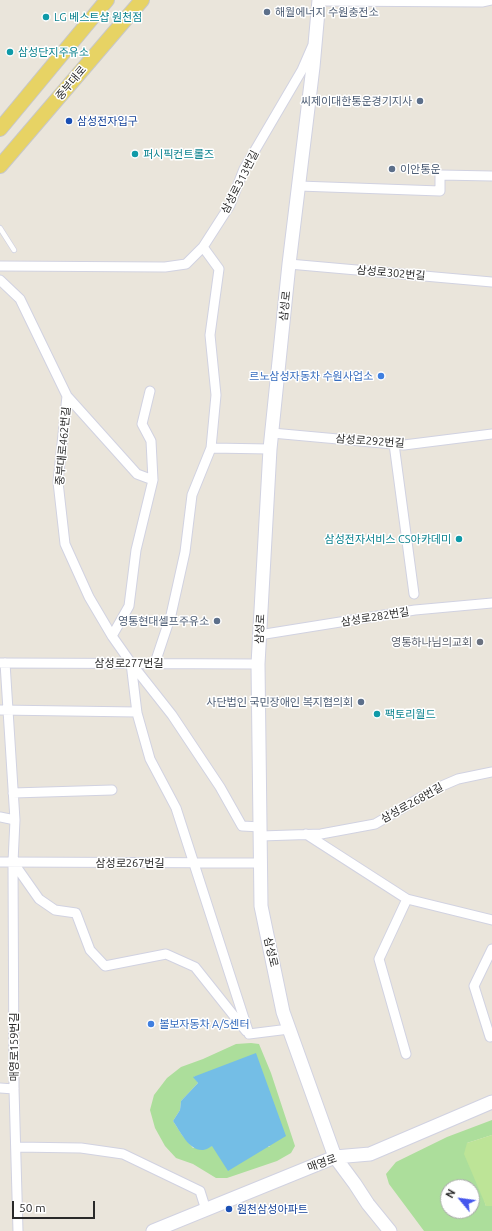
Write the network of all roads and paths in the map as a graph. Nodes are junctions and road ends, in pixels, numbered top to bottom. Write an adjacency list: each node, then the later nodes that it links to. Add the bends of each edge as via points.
1 (107, 0): 6 (main road)
2 (142, 0): 7 (main road, 중부대로)
3 (319, 0): 4 (street); 5 (street, 삼성로)
4 (492, 0)
5 (316, 36): 9 (street, 삼성로); 11 (street, 삼성로313번길, via 302,70 244,168 230,205)
6 (0, 129)
7 (0, 166)
8 (492, 176): 9 (street, via 440,175 440,191)
9 (299, 186): 13 (street, 삼성로)
10 (0, 228): 12 (lane)
11 (203, 247): 14 (street, 삼성로313번길, via 186,264 166,267); 22 (street, via 219,269 210,335 216,395)
12 (14, 250)
13 (289, 264): 16 (street, 삼성로302번길); 19 (street, 삼성로)
14 (0, 266)
15 (0, 280): 18 (street, 중부대로462번길, via 20,299)
16 (492, 282)
17 (150, 391): 24 (street, via 142,424 151,441)
18 (67, 396): 24 (street, via 137,474); 28 (street, 중부대로462번길, via 58,482 65,544 89,597)
19 (272, 433): 21 (street, 삼성로292번길); 23 (street, 삼성로)
20 (492, 434): 21 (street, 삼성로292번길, via 404,445)
21 (394, 444): 25 (street)
22 (211, 448): 23 (street); 31 (street, via 192,495 185,552 173,608)
23 (270, 449): 27 (street, 삼성로)
24 (153, 480): 28 (street, via 136,550 129,606)
25 (414, 594)
26 (492, 603): 27 (street, 삼성로282번길, via 415,610)
27 (259, 635): 32 (street, 삼성로)
28 (112, 636): 30 (street, 중부대로462번길)
29 (3, 663): 30 (street, 삼성로277번길); 33 (street, 매영로159번길)
30 (131, 663): 31 (street, 삼성로277번길); 34 (street); 40 (street, 중부대로462번길, via 172,715 220,787 242,826)
31 (155, 663): 32 (street, 삼성로277번길)
32 (258, 664): 40 (street, 삼성로)
33 (5, 710): 34 (street); 37 (street, 매영로159번길)
34 (136, 712): 44 (street, via 150,759 176,808)
35 (492, 772): 41 (street, 삼성로268번길, via 458,779 437,788 374,824)
36 (112, 790): 37 (street)
37 (13, 793): 39 (street, 매영로159번길)
38 (0, 817): 39 (street)
39 (15, 820): 43 (street, 매영로159번길)
40 (261, 831): 41 (street, 삼성로268번길); 45 (street, 삼성로)
41 (306, 834): 46 (street)
42 (0, 862): 43 (street, 삼성로267번길)
43 (13, 862): 44 (street, 삼성로267번길); 50 (street, via 39,899 55,910 76,913 90,950 105,966 166,954 195,967); 54 (street, 매영로159번길)
44 (194, 863): 45 (street, 삼성로267번길); 50 (street)
45 (260, 863): 49 (street, 삼성로, via 261,906 283,1012)
46 (407, 899): 47 (street); 52 (street, via 378,959)
47 (492, 920)
48 (492, 949): 51 (street, via 474,986)
49 (289, 1029): 50 (street); 57 (street, 삼성로)
50 (249, 1034)
51 (490, 1037)
52 (406, 1054)
53 (0, 1088): 54 (street)
54 (14, 1089): 56 (street, 매영로159번길)
55 (492, 1102): 57 (street, 매영로, via 370,1154)
56 (16, 1147): 58 (street, via 81,1148 123,1154 200,1191); 59 (street, 매영로159번길)
57 (335, 1157): 58 (street, 매영로); 61 (street, 삼성로)
58 (206, 1210): 60 (street, 매영로)
59 (18, 1231)
60 (153, 1231)
61 (389, 1231)

